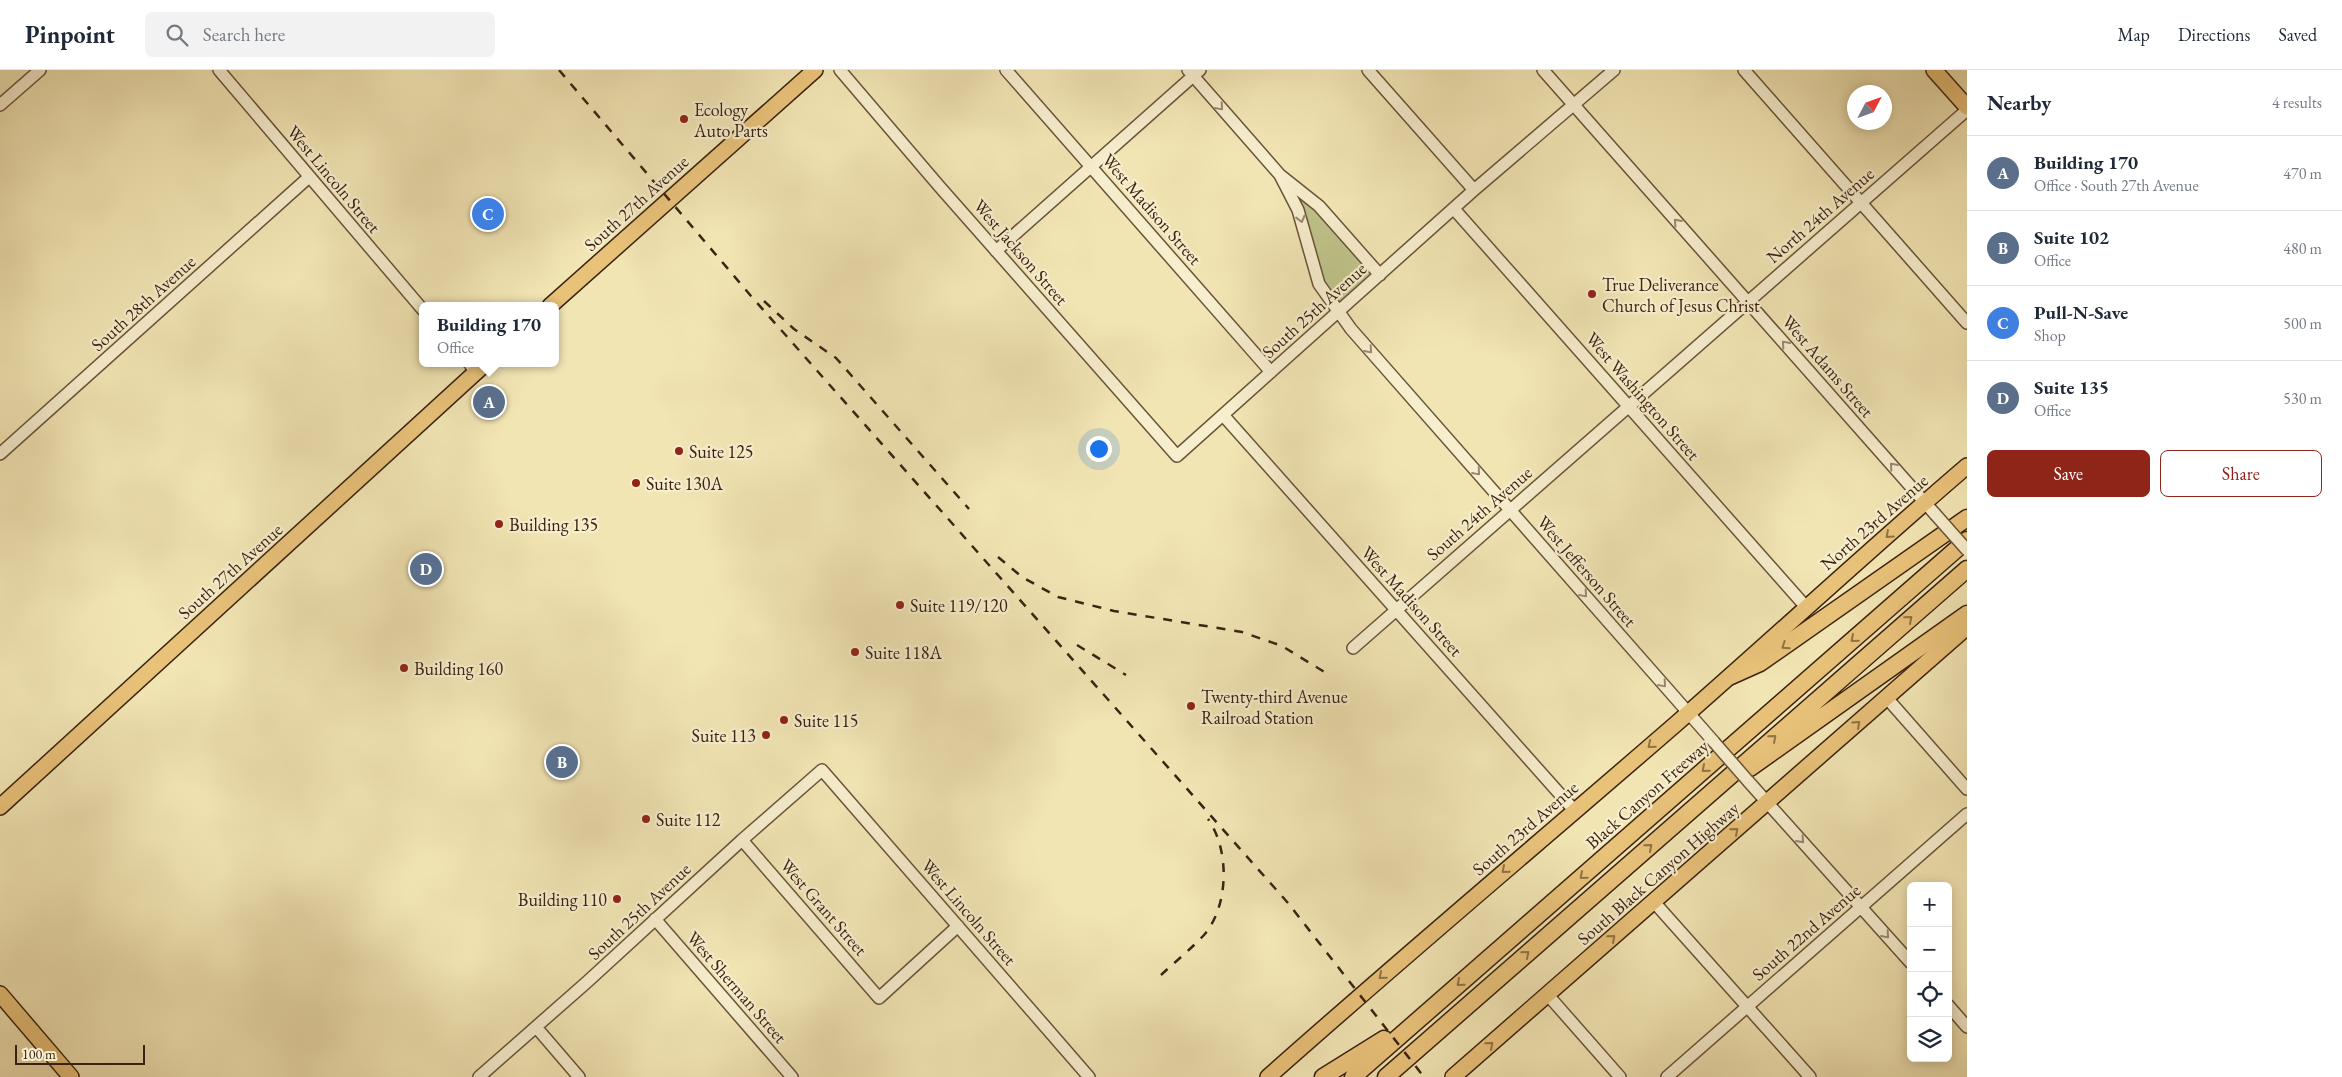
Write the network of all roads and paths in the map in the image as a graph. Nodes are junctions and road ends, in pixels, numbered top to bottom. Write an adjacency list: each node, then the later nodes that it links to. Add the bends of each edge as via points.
1 (40, 70): 13 (street)
2 (219, 70): 17 (street, West Lincoln Street)
3 (815, 70): 24 (main road, South 27th Avenue)
4 (840, 70): 21 (street, West Jackson Street)
5 (1006, 70): 15 (street, West Madison Street)
6 (1368, 70): 18 (street)
7 (1543, 70): 12 (street, West Adams Street)
8 (1614, 70): 12 (street, South 25th Avenue)
9 (1744, 70): 19 (street)
10 (1934, 70): 14 (main road)
11 (1194, 72): 15 (street); 16 (street, West Jefferson Street, one-way to 16)
12 (1573, 104): 18 (street, South 25th Avenue); 23 (street, West Adams Street, one-way to 12)
13 (0, 105)
14 (1967, 108): 19 (street, North 24th Avenue)
15 (1091, 166): 21 (street); 29 (street, West Madison Street)
16 (1280, 175): 22 (street, West Jefferson Street, via 1310,198); 26 (street, West Jefferson Street, one-way to 26, via 1298,210 1320,284)
17 (309, 177): 25 (street, West Lincoln Street); 32 (street, South 28th Avenue)
18 (1474, 190): 20 (street, South 25th Avenue)
19 (1860, 202): 23 (street, North 24th Avenue); 27 (street)
20 (1454, 209): 22 (street, South 25th Avenue); 30 (street, West Washington Street)
21 (996, 250): 33 (street, West Jackson Street)
22 (1380, 275): 26 (street, South 25th Avenue)
23 (1747, 301): 30 (street, North 24th Avenue); 35 (street, West Adams Street, one-way to 23)
24 (554, 302)
25 (419, 305)
26 (1338, 313): 29 (street, South 25th Avenue); 36 (street, West Jefferson Street, one-way to 36)
27 (1967, 324)
28 (476, 367): 53 (main road, South 27th Avenue)
29 (1272, 372): 31 (street, South 25th Avenue)
30 (1628, 406): 36 (street, South 24th Avenue); 41 (street, West Washington Street)
31 (1223, 415): 33 (street, South 25th Avenue); 42 (street, West Madison Street)
32 (0, 454)
33 (1177, 456)
34 (1967, 466): 35 (main road, North 23rd Avenue)
35 (1930, 508): 39 (street, West Adams Street, bridge); 41 (main road, North 23rd Avenue, one-way to 41)
36 (1510, 509): 42 (street, South 24th Avenue); 48 (street, West Jefferson Street, one-way to 48)
37 (1967, 518): 46 (highway, one-way to 46, via 1760,663)
38 (1967, 540): 64 (highway, Black Canyon Freeway, one-way to 64)
39 (1967, 550)
40 (1967, 569): 50 (highway, one-way to 40)
41 (1806, 607): 46 (main road, South 23rd Avenue)
42 (1396, 610): 45 (street, South 24th Avenue); 54 (street, West Madison Street)
43 (1967, 614): 50 (highway, via 1758,764)
44 (1967, 627): 47 (main road, South Black Canyon Highway)
45 (1353, 648)
46 (1731, 676): 48 (main road, South 23rd Avenue)
47 (1886, 697): 51 (street); 52 (main road, South Black Canyon Highway, one-way to 47)
48 (1688, 713): 52 (street, West Jefferson Street, bridge); 54 (main road, South 23rd Avenue, one-way to 54)
49 (822, 770): 56 (street, South 25th Avenue); 60 (street, West Lincoln Street)
50 (1723, 781): 69 (highway, one-way to 50)
51 (1967, 789)
52 (1767, 802): 57 (main road, South Black Canyon Highway, one-way to 52); 58 (street, West Jefferson Street, one-way to 58)
53 (0, 807)
54 (1574, 810): 75 (main road, South 23rd Avenue, one-way to 75)
55 (1967, 814): 58 (street, South 22nd Avenue)
56 (742, 840): 59 (street, South 25th Avenue); 60 (street, West Grant Street, via 879,998)
57 (1654, 902): 63 (main road, South Black Canyon Highway, one-way to 57); 65 (street)
58 (1861, 907): 61 (street, West Jefferson Street, one-way to 61); 65 (street, South 22nd Avenue)
59 (655, 920): 67 (street, South 25th Avenue); 73 (street, West Sherman Street)
60 (958, 926): 74 (street, West Lincoln Street)
61 (1907, 959)
62 (0, 994): 70 (main road)
63 (1547, 994): 80 (main road, South Black Canyon Highway, one-way to 63); 81 (street)
64 (1436, 1004): 76 (highway); 77 (highway, Black Canyon Freeway)
65 (1748, 1006): 82 (street, South 22nd Avenue); 83 (street)
66 (1952, 1010): 68 (street)
67 (536, 1026): 71 (street, South 25th Avenue); 72 (street)
68 (1967, 1027)
69 (1437, 1032): 78 (highway); 79 (highway)
70 (72, 1077)
71 (478, 1077)
72 (579, 1077)
73 (792, 1077)
74 (1089, 1077)
75 (1268, 1077)
76 (1324, 1077)
77 (1353, 1077)
78 (1386, 1077)
79 (1396, 1077)
80 (1453, 1077)
81 (1620, 1077)
82 (1667, 1077)
83 (1810, 1077)

